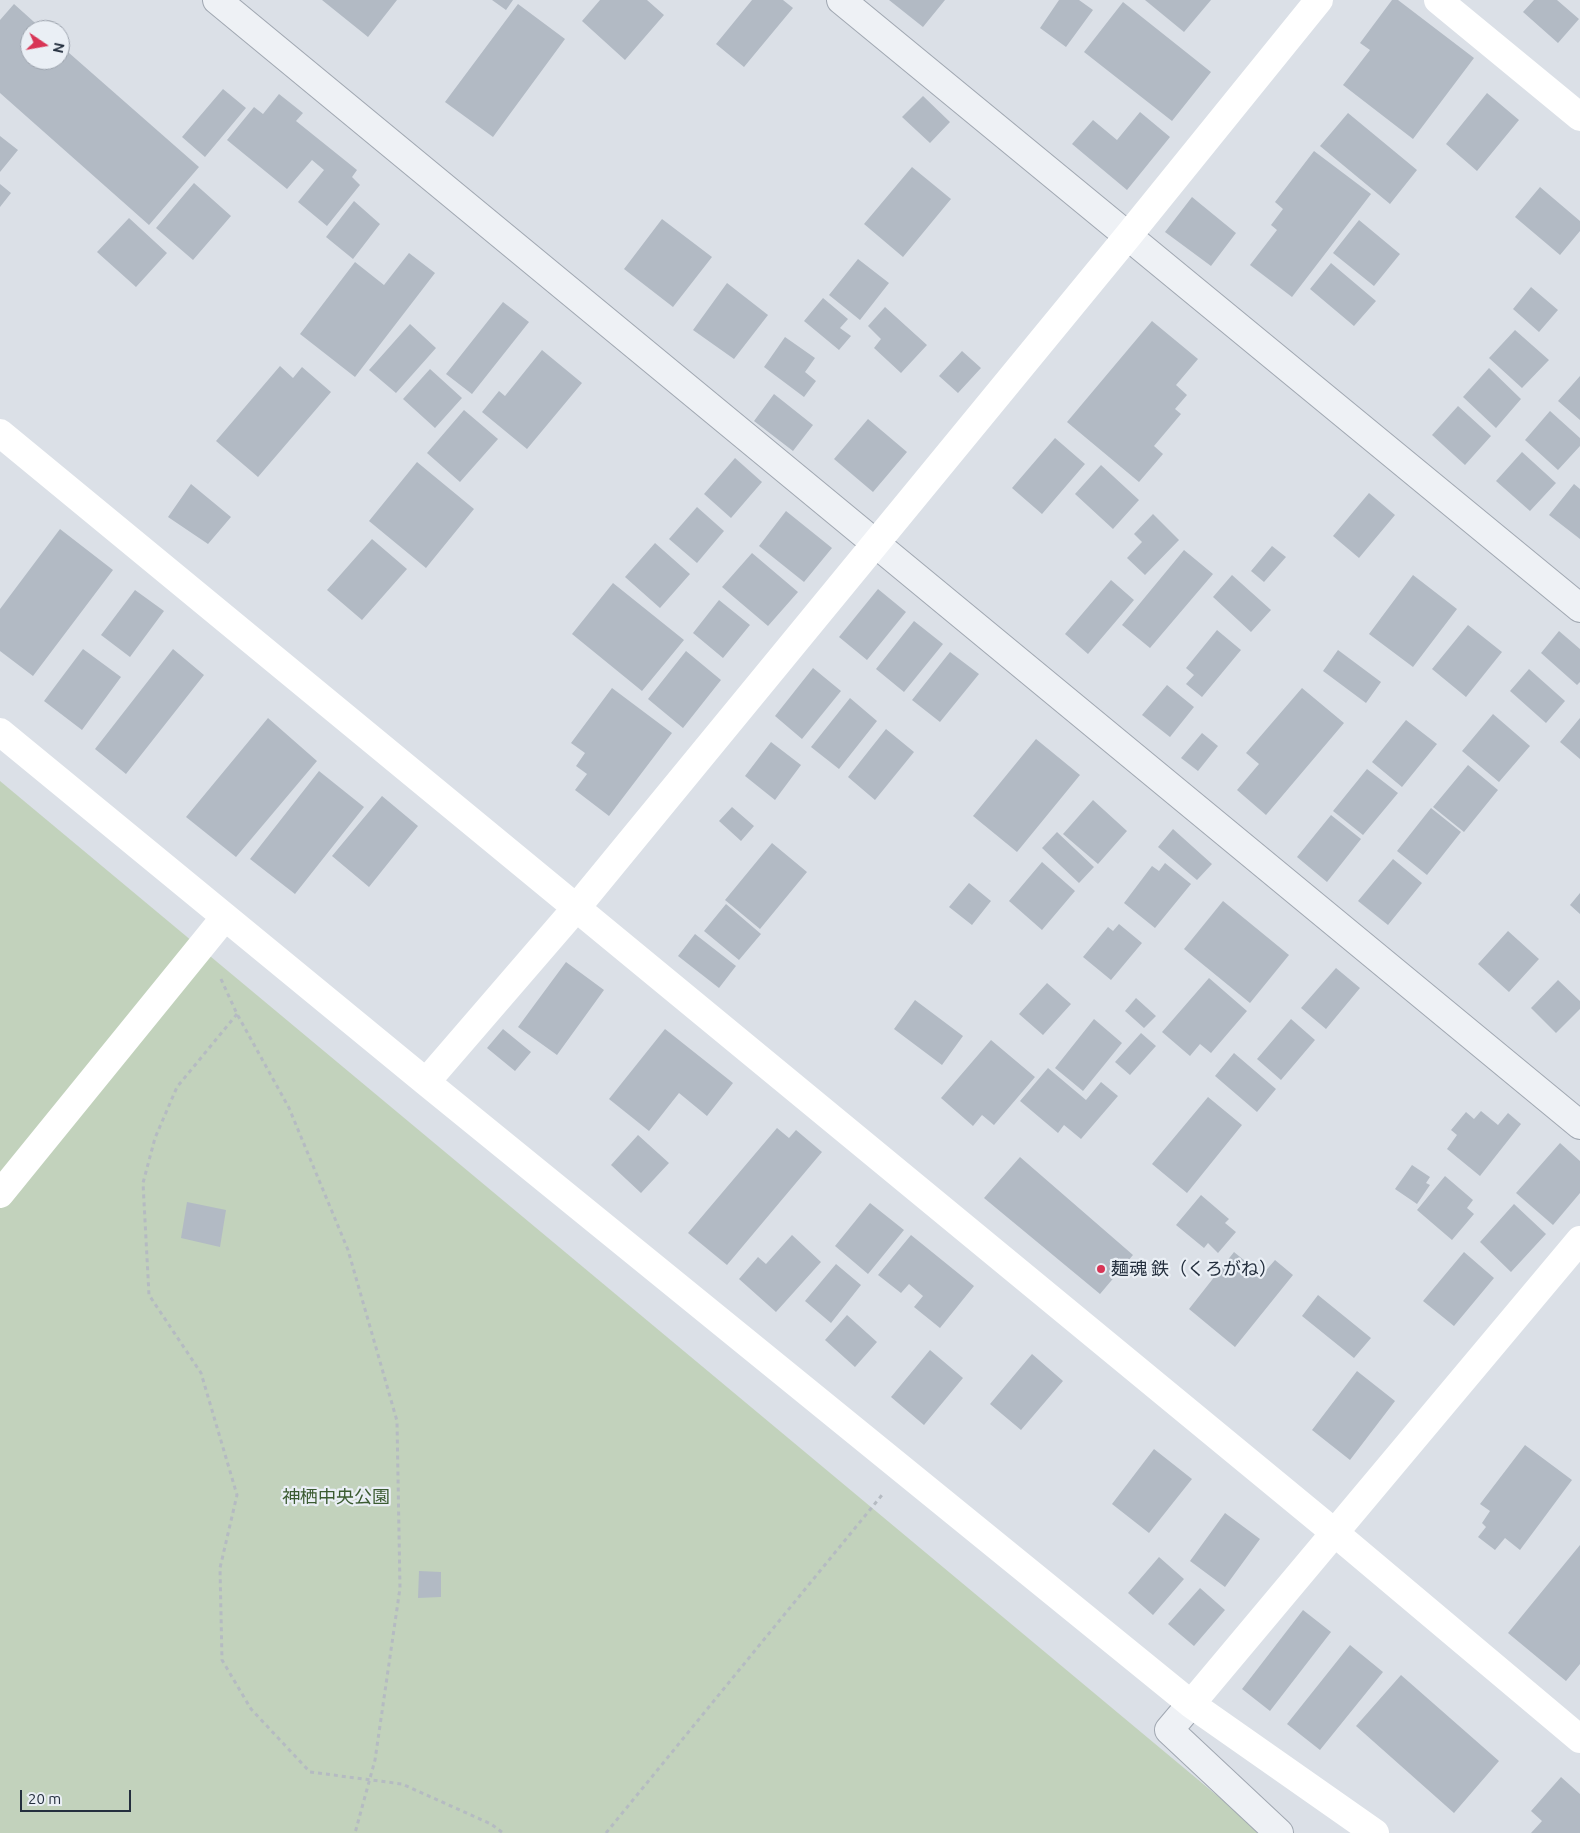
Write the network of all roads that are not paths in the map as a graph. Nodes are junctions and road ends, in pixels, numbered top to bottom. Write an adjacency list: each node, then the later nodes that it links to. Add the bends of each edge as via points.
1 (217, 0): 8 (street)
2 (841, 0): 6 (street)
3 (1319, 0): 6 (street)
4 (1438, 0): 5 (street)
5 (1580, 117)
6 (1128, 236): 8 (street); 9 (street)
7 (0, 433): 11 (street)
8 (875, 544): 11 (street); 14 (street)
9 (1580, 608)
10 (0, 732): 12 (street)
11 (577, 907): 13 (street); 17 (street)
12 (225, 917): 13 (street); 15 (street)
13 (426, 1082): 18 (street)
14 (1580, 1125)
15 (0, 1194)
16 (1580, 1240): 17 (street)
17 (1335, 1533): 18 (street); 19 (street)
18 (1191, 1704): 20 (street, via 1169,1730); 21 (street)
19 (1580, 1739)
20 (1279, 1833)
21 (1375, 1833)

